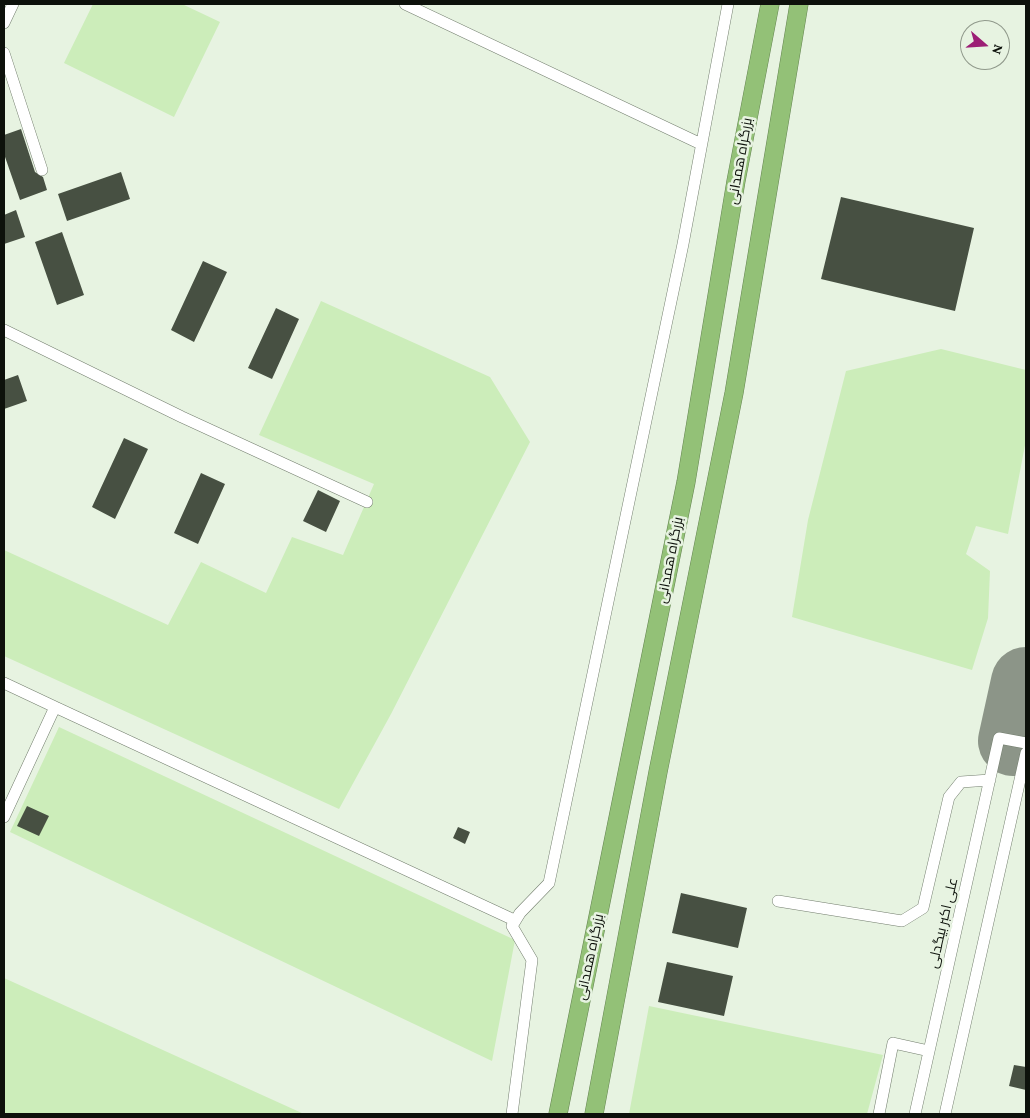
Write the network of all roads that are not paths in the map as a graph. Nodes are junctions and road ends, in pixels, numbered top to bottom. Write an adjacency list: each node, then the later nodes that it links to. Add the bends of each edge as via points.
1 (13, 4): 6 (lane)
2 (405, 4): 8 (lane)
3 (728, 4): 8 (lane)
4 (770, 4): 21 (highway, بزرگراه همدانی, via 736,181 686,482)
5 (799, 4): 23 (highway, via 734,393)
6 (4, 24)
7 (4, 53): 9 (lane)
8 (701, 144): 22 (lane, via 683,244 549,883 520,912 512,926 532,960)
9 (42, 170)
10 (4, 330): 11 (lane, via 188,420)
11 (367, 502)
12 (4, 682): 13 (lane)
13 (55, 707): 17 (lane); 19 (lane)
14 (1026, 743): 16 (lane, علی اکبر بیگدلی, via 999,738)
15 (1026, 753): 26 (lane)
16 (990, 780): 18 (lane, via 961,782 949,797 923,908 902,921); 20 (lane, علی اکبر بیگدلی)
17 (4, 817)
18 (778, 900)
19 (512, 919)
20 (929, 1051): 24 (lane, via 892,1043); 25 (lane, علی اکبر بیگدلی)
21 (559, 1109)
22 (512, 1114)
23 (594, 1114)
24 (878, 1114)
25 (915, 1114)
26 (945, 1114)

